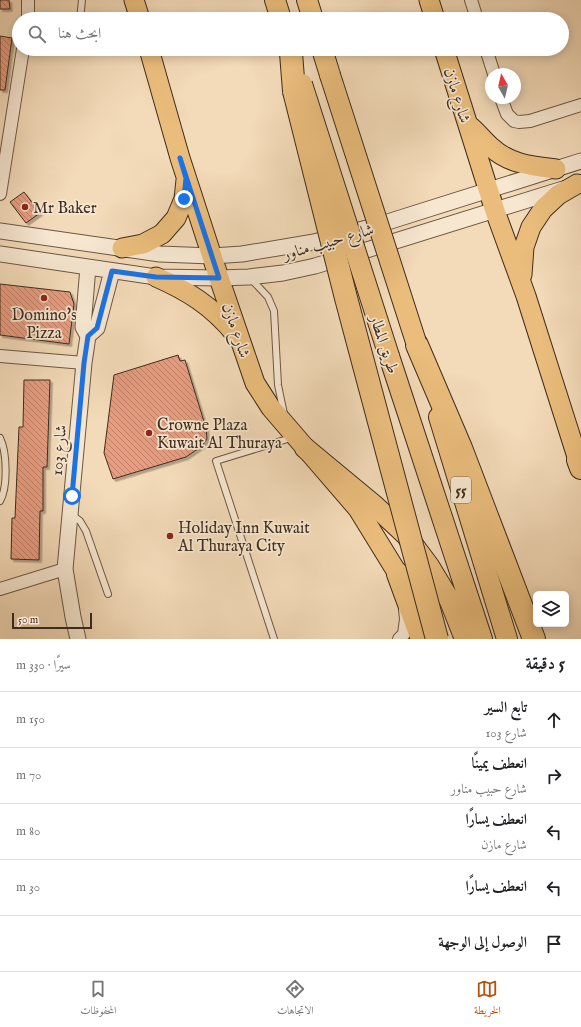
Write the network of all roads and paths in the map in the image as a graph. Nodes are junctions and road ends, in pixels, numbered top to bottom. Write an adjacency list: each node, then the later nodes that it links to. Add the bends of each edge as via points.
1 (28, 0): 8 (street)
2 (82, 0): 9 (lane)
3 (134, 0): 10 (main road)
4 (275, 0): 11 (highway)
5 (307, 0): 12 (highway)
6 (429, 0): 13 (main road)
7 (471, 0): 14 (street)
8 (28, 12)
9 (81, 12)
10 (138, 12)
11 (279, 12)
12 (311, 12)
13 (433, 12)
14 (475, 12)
15 (22, 56): 31 (street)
16 (151, 56): 26 (main road, شارع مازن)
17 (291, 56): 22 (highway)
18 (324, 56): 45 (highway, طريق المطار / 55, bridge)
19 (446, 56): 25 (main road, شارع مازن)
20 (488, 56): 21 (street)
21 (492, 68)
22 (298, 88): 61 (highway, bridge, via 346,298); 63 (highway, طريق المطار / 55, bridge)
23 (503, 104): 24 (street, via 507,114 519,122)
24 (581, 105)
25 (467, 124): 28 (main road, via 503,157 519,164); 30 (main road, شارع مازن)
26 (180, 158): 34 (main road, via 186,178 184,199 176,218 162,234 143,244); 36 (main road, شارع مازن)
27 (581, 161): 28 (street, شارع حبيب مناور)
28 (556, 169): 30 (street, شارع حبيب مناور)
29 (579, 184): 32 (street, شارع حبيب مناور); 42 (main road, via 558,195 543,209 531,227 524,247 521,272)
30 (489, 190): 32 (main road, شارع مازن); 36 (street, شارع حبيب مناور, via 314,242 242,254)
31 (0, 194)
32 (495, 211): 40 (street, شارع حبيب مناور, via 314,266); 42 (main road, شارع مازن)
33 (0, 231): 34 (street, شارع حبيب مناور)
34 (122, 248): 36 (street, شارع حبيب مناور, via 160,254)
35 (0, 254): 37 (street, شارع حبيب مناور)
36 (212, 256): 41 (main road, شارع مازن)
37 (88, 267): 38 (street, شارع حبيب مناور); 43 (street, شارع 103, via 83,327)
38 (112, 271): 39 (street, شارع حبيب مناور); 43 (street, شارع 103, via 97,328)
39 (156, 277): 41 (street, شارع حبيب مناور); 44 (main road, via 204,302 224,320)
40 (249, 277): 41 (street, شارع حبيب مناور); 49 (lane, via 268,297 274,311 278,385)
41 (219, 278): 44 (main road, شارع مازن)
42 (526, 296): 50 (main road, شارع مازن)
43 (88, 336): 47 (street, شارع 103)
44 (241, 341): 49 (main road, شارع مازن, via 255,383 271,408)
45 (416, 343): 64 (highway, طريق المطار / 55); 65 (highway, via 461,448)
46 (0, 356): 47 (street)
47 (84, 363): 52 (street, شارع 103)
48 (0, 438): 51 (lane, via 4,446 5,484)
49 (296, 438): 54 (main road, شارع مازن, via 358,509); 58 (lane, via 216,462); 62 (highway, via 406,536 429,566 450,601)
50 (580, 468)
51 (0, 501)
52 (70, 514): 53 (street, شارع 103); 56 (lane, via 80,521 86,531)
53 (65, 569): 55 (street); 57 (street, شارع 103)
54 (398, 574): 59 (street, via 406,619 404,634); 60 (highway)
55 (0, 589)
56 (108, 594)
57 (78, 639)
58 (274, 639)
59 (399, 639)
60 (422, 639)
61 (437, 639)
62 (465, 639)
63 (482, 639)
64 (507, 639)
65 (534, 639)

